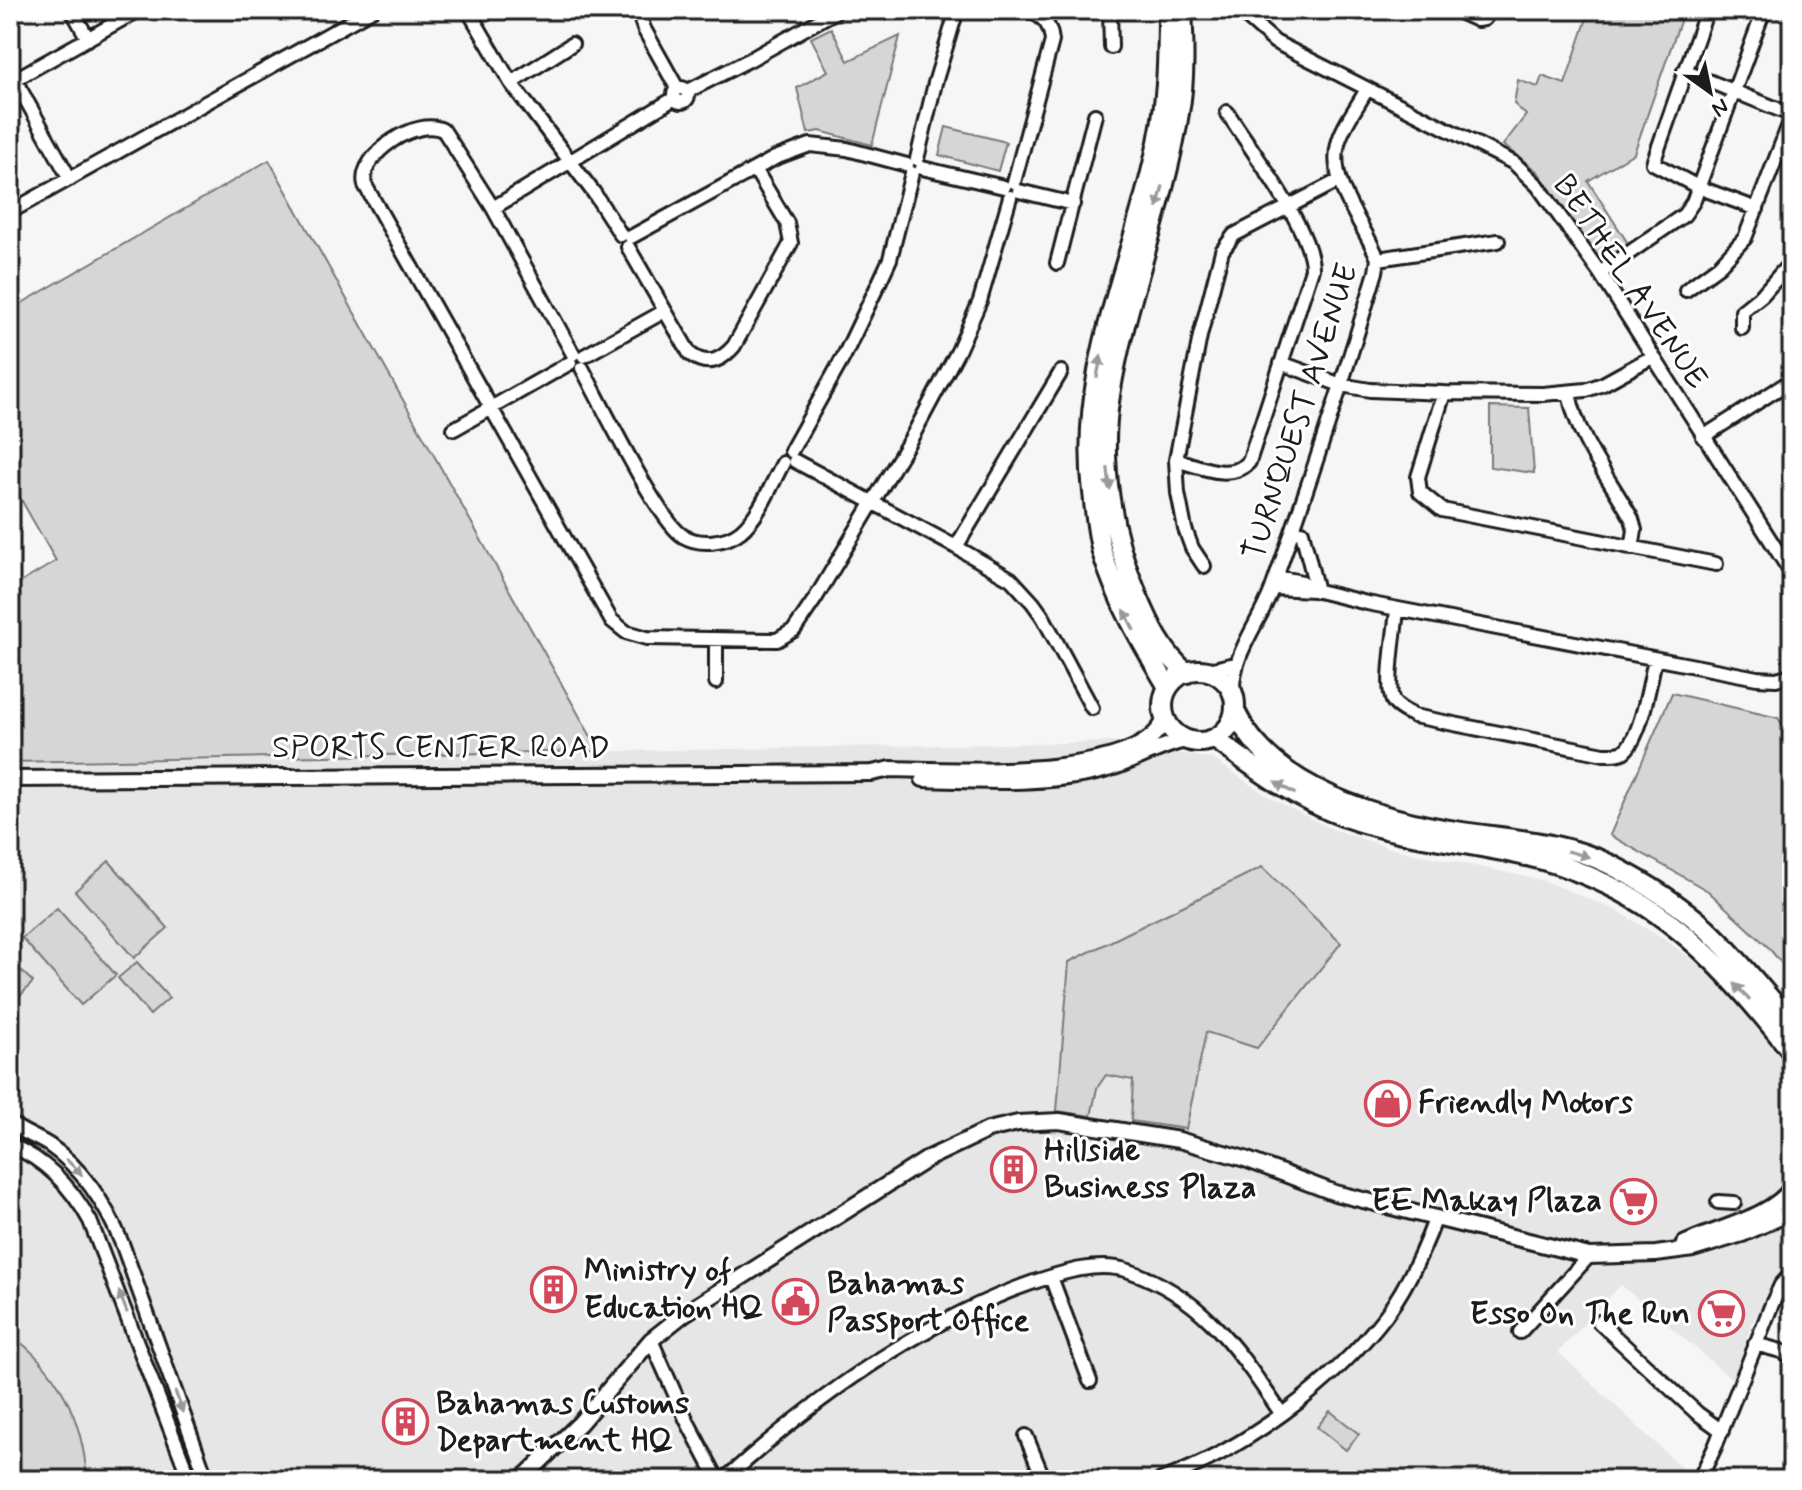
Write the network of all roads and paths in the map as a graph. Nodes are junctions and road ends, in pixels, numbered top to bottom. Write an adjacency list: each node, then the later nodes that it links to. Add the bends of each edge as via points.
1 (72, 10): 18 (street)
2 (139, 10): 18 (street)
3 (372, 10): 33 (street)
4 (468, 10): 23 (street)
5 (642, 10): 25 (street, via 644,29)
6 (838, 10): 17 (street)
7 (957, 10): 31 (street)
8 (1025, 10): 36 (street, via 1045,19 1052,41)
9 (1110, 10): 20 (street)
10 (1168, 10): 80 (highway, one-way to 10, via 1125,613 1103,554 1089,437 1105,335 1165,109)
11 (1182, 10): 77 (highway, one-way to 77, via 1179,116 1122,339 1106,432 1112,506 1125,560 1149,623 1173,661)
12 (1243, 10): 24 (street, BETHEL AVENUE, via 1275,42)
13 (1455, 10): 14 (street, via 1477,20)
14 (1491, 10)
15 (1707, 10): 21 (street)
16 (1764, 10): 26 (street)
17 (820, 14): 25 (street)
18 (88, 39): 22 (street)
19 (572, 44): 23 (street)
20 (1111, 47)
21 (1684, 71): 26 (street); 35 (street, via 1653,163)
22 (12, 78): 33 (street)
23 (511, 83): 30 (street)
24 (1367, 89): 34 (street, TURNQUEST AVENUE, via 1338,142); 47 (street, BETHEL AVENUE, via 1514,163 1538,186)
25 (680, 92): 30 (street)
26 (1735, 92): 29 (street); 35 (street)
27 (1227, 112): 39 (street)
28 (1095, 115): 37 (street)
29 (1792, 116): 40 (street)
30 (569, 161): 38 (street); 42 (street)
31 (914, 166): 32 (street, via 810,145); 36 (street); 62 (street, via 890,259)
32 (755, 169): 42 (street); 49 (street, via 787,223 791,243 734,346 720,359 700,361)
33 (70, 179): 41 (street)
34 (1338, 181): 39 (street); 44 (street, TURNQUEST AVENUE)
35 (1698, 187): 40 (street); 47 (street, via 1684,215)
36 (1011, 189): 37 (street); 64 (street, via 971,326)
37 (1073, 204): 46 (street)
38 (493, 208): 52 (street); 59 (street, via 437,126 421,127 378,152 364,174 372,198)
39 (1288, 208): 53 (street, via 1310,252 1312,269); 63 (street, via 1234,235 1222,251)
40 (1757, 209): 48 (street, via 1738,248)
41 (10, 212)
42 (627, 240): 49 (street)
43 (1498, 241): 44 (street)
44 (1378, 259): 56 (street, TURNQUEST AVENUE)
45 (1792, 261): 50 (street, via 1742,311)
46 (1057, 263)
47 (1600, 273): 51 (street, BETHEL AVENUE)
48 (1686, 290)
49 (663, 312): 52 (street)
50 (1742, 328)
51 (1652, 357): 58 (street, via 1603,384); 61 (street, BETHEL AVENUE)
52 (577, 360): 59 (street); 62 (street, via 662,512 682,536 704,542 739,533)
53 (1281, 363): 56 (street); 63 (street, via 1245,467 1218,471)
54 (1061, 372): 66 (street)
55 (1792, 381): 61 (street)
56 (1341, 385): 57 (street); 71 (street, TURNQUEST AVENUE)
57 (1444, 393): 58 (street); 67 (street, via 1418,477 1426,499 1442,510)
58 (1569, 393): 67 (street, via 1582,437 1632,519)
59 (491, 408): 60 (street); 74 (street, via 611,620 626,632 647,638)
60 (454, 429)
61 (1703, 437): 70 (street, BETHEL AVENUE)
62 (790, 458): 64 (street)
63 (1176, 460): 69 (street, via 1185,529)
64 (872, 502): 66 (street); 74 (street, via 794,630 770,641)
65 (1302, 532): 72 (street)
66 (956, 547): 82 (street, via 1011,579 1028,596)
67 (1632, 548): 68 (street)
68 (1716, 564)
69 (1204, 566)
70 (1792, 573)
71 (1274, 582): 72 (street, via 1302,582); 76 (street, TURNQUEST AVENUE)
72 (1315, 590): 73 (street)
73 (1397, 609): 75 (street); 75 (street, via 1390,688 1393,703 1403,711 1604,754 1620,754 1632,740)
74 (716, 639): 79 (street)
75 (1655, 659): 78 (street, via 1757,678)
76 (1235, 664): 77 (street); 81 (street)
77 (1195, 672): 80 (highway); 81 (highway, via 1221,678)
78 (1792, 675)
79 (716, 682)
80 (1168, 687): 83 (highway)
81 (1234, 702): 84 (highway, via 1228,728); 88 (highway, one-way to 88, via 1246,734 1276,763 1335,798 1404,819 1547,845 1609,864 1706,928)
82 (1092, 708)
83 (1165, 719): 85 (highway); 86 (main road, SPORTS CENTER ROAD, via 1138,747 1075,765)
84 (1215, 739): 85 (highway); 89 (highway, one-way to 84, via 1694,941 1623,892 1535,858 1345,817 1273,781)
85 (1186, 740): 86 (main road, SPORTS CENTER ROAD, via 1107,770 1051,778 889,778)
86 (872, 773): 87 (main road, SPORTS CENTER ROAD)
87 (10, 779)
88 (1792, 1024)
89 (1792, 1052)
90 (10, 1123): 113 (street, one-way to 113, via 69,1162 107,1210)
91 (10, 1145): 112 (street, one-way to 91, via 90,1221 58,1176)
92 (1792, 1187): 97 (main road, via 1761,1212)
93 (1718, 1202): 94 (street)
94 (1734, 1203)
95 (1792, 1212): 97 (main road, via 1707,1246)
96 (1436, 1217): 98 (main road); 105 (main road, via 1335,1193 1179,1140 1059,1121 1018,1123 988,1130 929,1158 721,1288); 109 (street, via 1420,1259 1387,1312 1341,1365)
97 (1669, 1251): 98 (main road)
98 (1589, 1256): 104 (street)
99 (1792, 1273): 102 (street)
100 (1051, 1277): 108 (street); 109 (street, via 1077,1269 1126,1270 1183,1298 1224,1333); 115 (street, via 976,1305 915,1338 838,1389)
101 (1792, 1288): 102 (street)
102 (1778, 1296): 106 (street)
103 (1599, 1322): 110 (street)
104 (1520, 1332)
105 (651, 1340): 114 (main road, via 580,1423); 115 (street, via 687,1421)
106 (1755, 1344): 107 (street); 110 (street)
107 (1792, 1358)
108 (1090, 1381)
109 (1281, 1413): 117 (street, via 1210,1460)
110 (1722, 1431): 118 (street)
111 (1026, 1436): 116 (street)
112 (190, 1480)
113 (207, 1480)
114 (521, 1480)
115 (721, 1480)
116 (1044, 1480)
117 (1161, 1480)
118 (1699, 1480)

